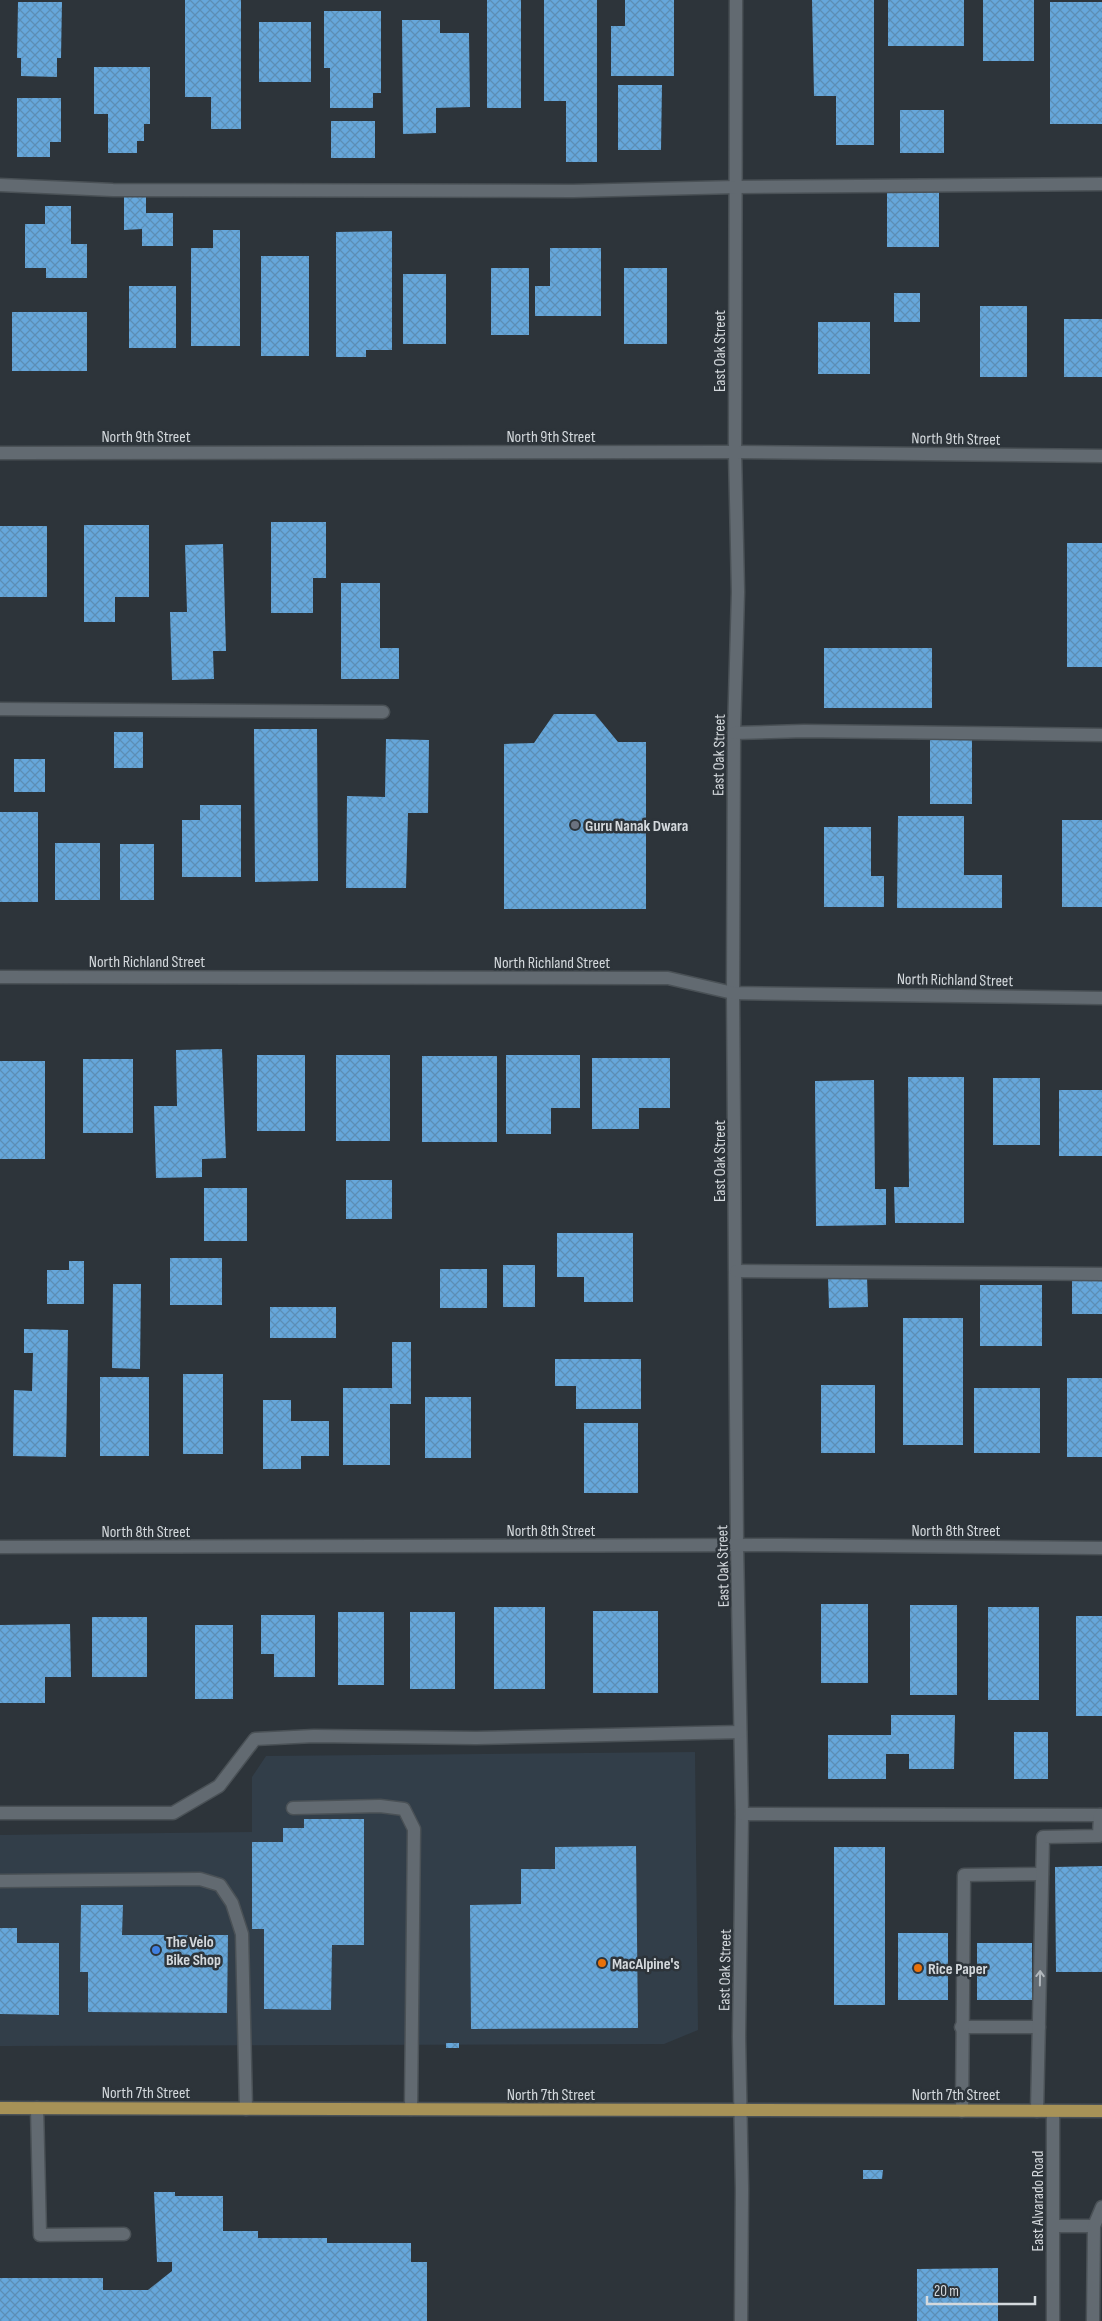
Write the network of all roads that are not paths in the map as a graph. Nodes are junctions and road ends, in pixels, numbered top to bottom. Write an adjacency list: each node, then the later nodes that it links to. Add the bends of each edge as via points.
1 (736, 0): 4 (street, East Oak Street)
2 (1102, 184): 4 (street)
3 (0, 186): 4 (street, via 357,191)
4 (736, 187): 5 (street, East Oak Street)
5 (735, 452): 6 (street, North 9th Street); 7 (street, North 9th Street); 10 (street, East Oak Street, via 738,592)
6 (0, 453)
7 (1102, 456)
8 (0, 709): 9 (street)
9 (383, 712)
10 (734, 733): 11 (street); 13 (street, East Oak Street)
11 (1102, 735)
12 (0, 977): 13 (street, North Richland Street, via 668,978)
13 (733, 993): 14 (street, North Richland Street); 15 (street, East Oak Street)
14 (1102, 998)
15 (736, 1271): 16 (street); 17 (street, East Oak Street)
16 (1102, 1274)
17 (737, 1546): 18 (street, North 8th Street); 19 (street, North 8th Street); 20 (street, East Oak Street)
18 (0, 1547)
19 (1102, 1548)
20 (740, 1732): 22 (street, via 255,1739 219,1786 174,1813); 23 (street, East Oak Street)
21 (294, 1808): 32 (street, via 380,1806 404,1809 414,1829)
22 (0, 1812)
23 (742, 1814): 24 (street); 33 (street, East Oak Street)
24 (1101, 1815): 25 (street, via 1099,1836 1043,1837)
25 (1042, 1874): 27 (street, via 964,1875); 28 (street, one-way to 25)
26 (0, 1881): 31 (street, via 200,1879 220,1885 232,1902 242,1934)
27 (961, 2027): 28 (street); 34 (street)
28 (1039, 2027): 35 (street)
29 (0, 2108): 30 (main road, North 7th Street)
30 (37, 2108): 31 (main road, North 7th Street); 41 (street, via 40,2235)
31 (246, 2109): 32 (main road, North 7th Street)
32 (410, 2109): 33 (main road, North 7th Street)
33 (740, 2110): 34 (main road, North 7th Street); 42 (street, East Oak Street)
34 (962, 2111): 35 (main road, North 7th Street)
35 (1038, 2111): 37 (main road, North 7th Street)
36 (1102, 2111): 37 (main road, North 7th Street)
37 (1054, 2112): 39 (street, East Alvarado Road)
38 (1102, 2207): 40 (street)
39 (1054, 2226): 40 (street); 43 (street, East Alvarado Road)
40 (1094, 2226): 44 (street)
41 (124, 2234)
42 (740, 2321)
43 (1053, 2321)
44 (1093, 2321)

